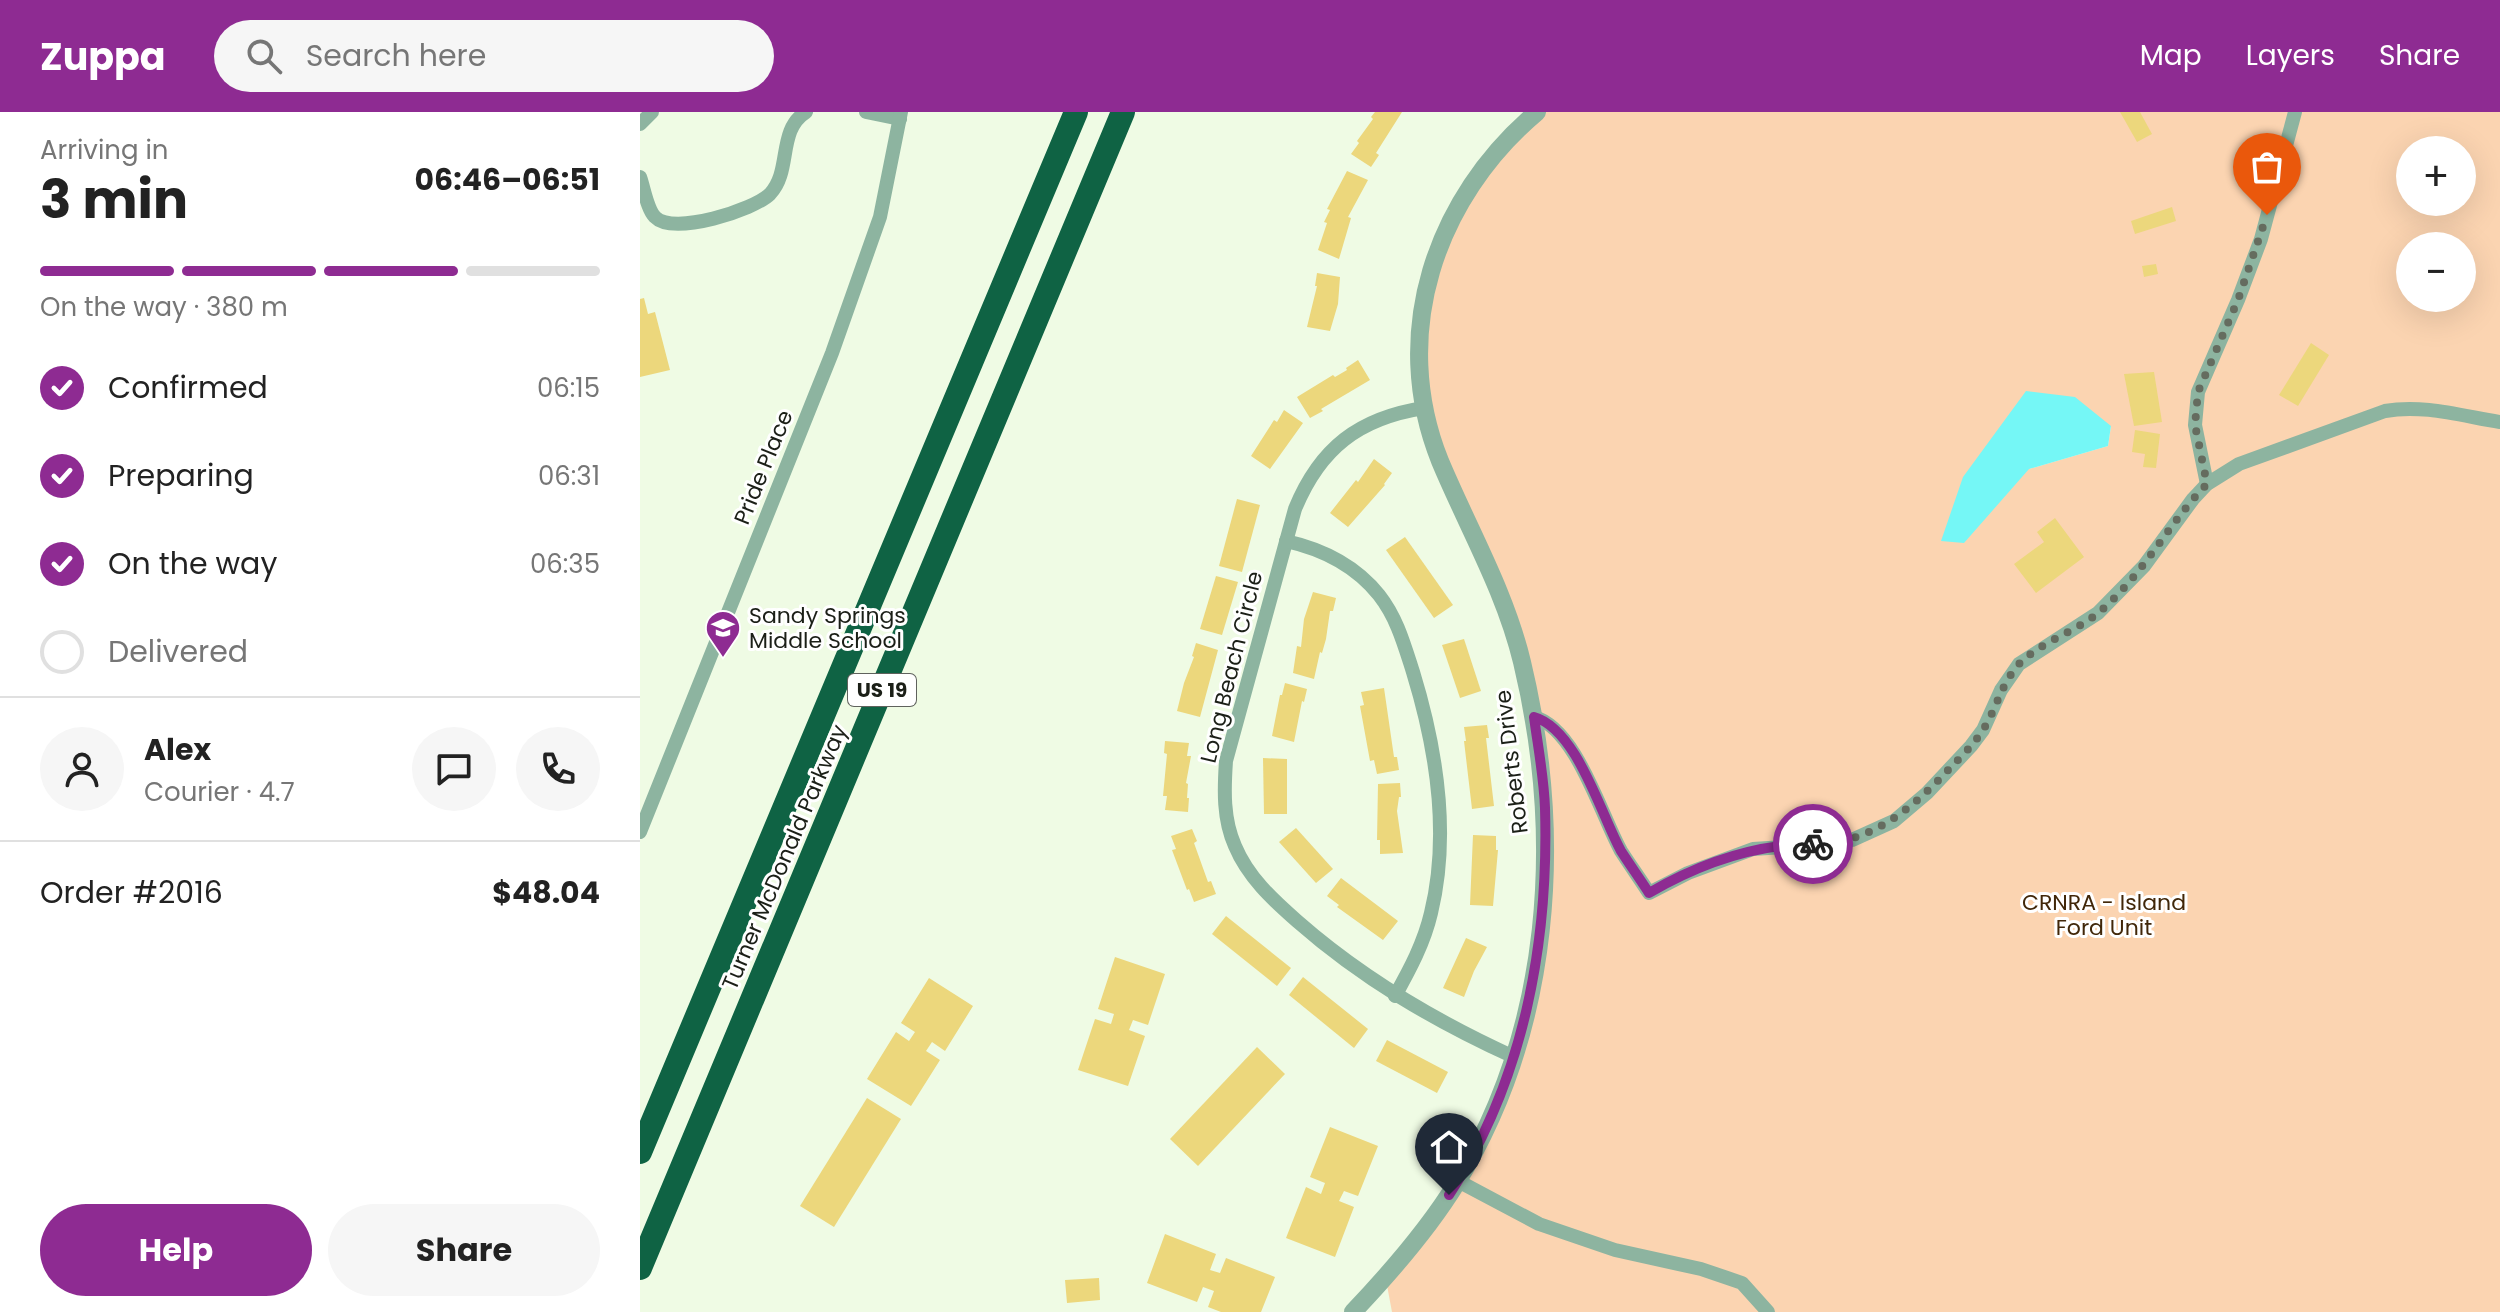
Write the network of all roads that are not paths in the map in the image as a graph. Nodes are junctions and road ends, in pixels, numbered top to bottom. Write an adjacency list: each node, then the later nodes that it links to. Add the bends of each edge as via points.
1 (652, 112): 9 (street)
2 (806, 112): 10 (street, via 788,136 773,190 748,207 696,222 663,222 653,216)
3 (866, 112): 8 (street)
4 (1076, 112): 19 (highway, Turner McDonald Parkway / US 19)
5 (1123, 112): 21 (highway, Turner McDonald Parkway / US 19)
6 (1537, 112): 11 (street, Roberts Drive, via 1489,160 1462,198 1437,251 1421,307 1418,358)
7 (2295, 112): 13 (street, via 2261,239 2198,392 2195,425)
8 (901, 116): 16 (street, Pride Place, via 880,217 832,353)
9 (640, 124)
10 (640, 177)
11 (1424, 408): 14 (street, Long Beach Circle, via 1374,420 1332,449 1303,488); 15 (street, Roberts Drive, via 1440,459 1506,610)
12 (2500, 422): 13 (street, via 2419,408 2385,411 2239,464)
13 (2207, 484): 15 (street, via 2144,566 2098,613 2019,664 1983,730 1927,793 1894,821 1852,840 1753,849 1649,893 1569,744 1551,725)
14 (1286, 541): 17 (street, via 1337,558 1378,593 1400,631 1423,707 1437,795 1437,885 1422,943); 17 (street, Long Beach Circle, via 1226,761 1228,824 1242,861 1265,892 1327,947)
15 (1534, 717): 18 (street, Roberts Drive, via 1545,805 1545,892 1534,978)
16 (640, 832)
17 (1395, 996): 18 (street, Long Beach Circle)
18 (1514, 1057): 20 (street, Roberts Drive)
19 (640, 1152)
20 (1458, 1181): 22 (street, Roberts Drive, via 1388,1275); 23 (street, via 1539,1224 1742,1283)
21 (640, 1268)
22 (1353, 1312)
23 (1768, 1312)

